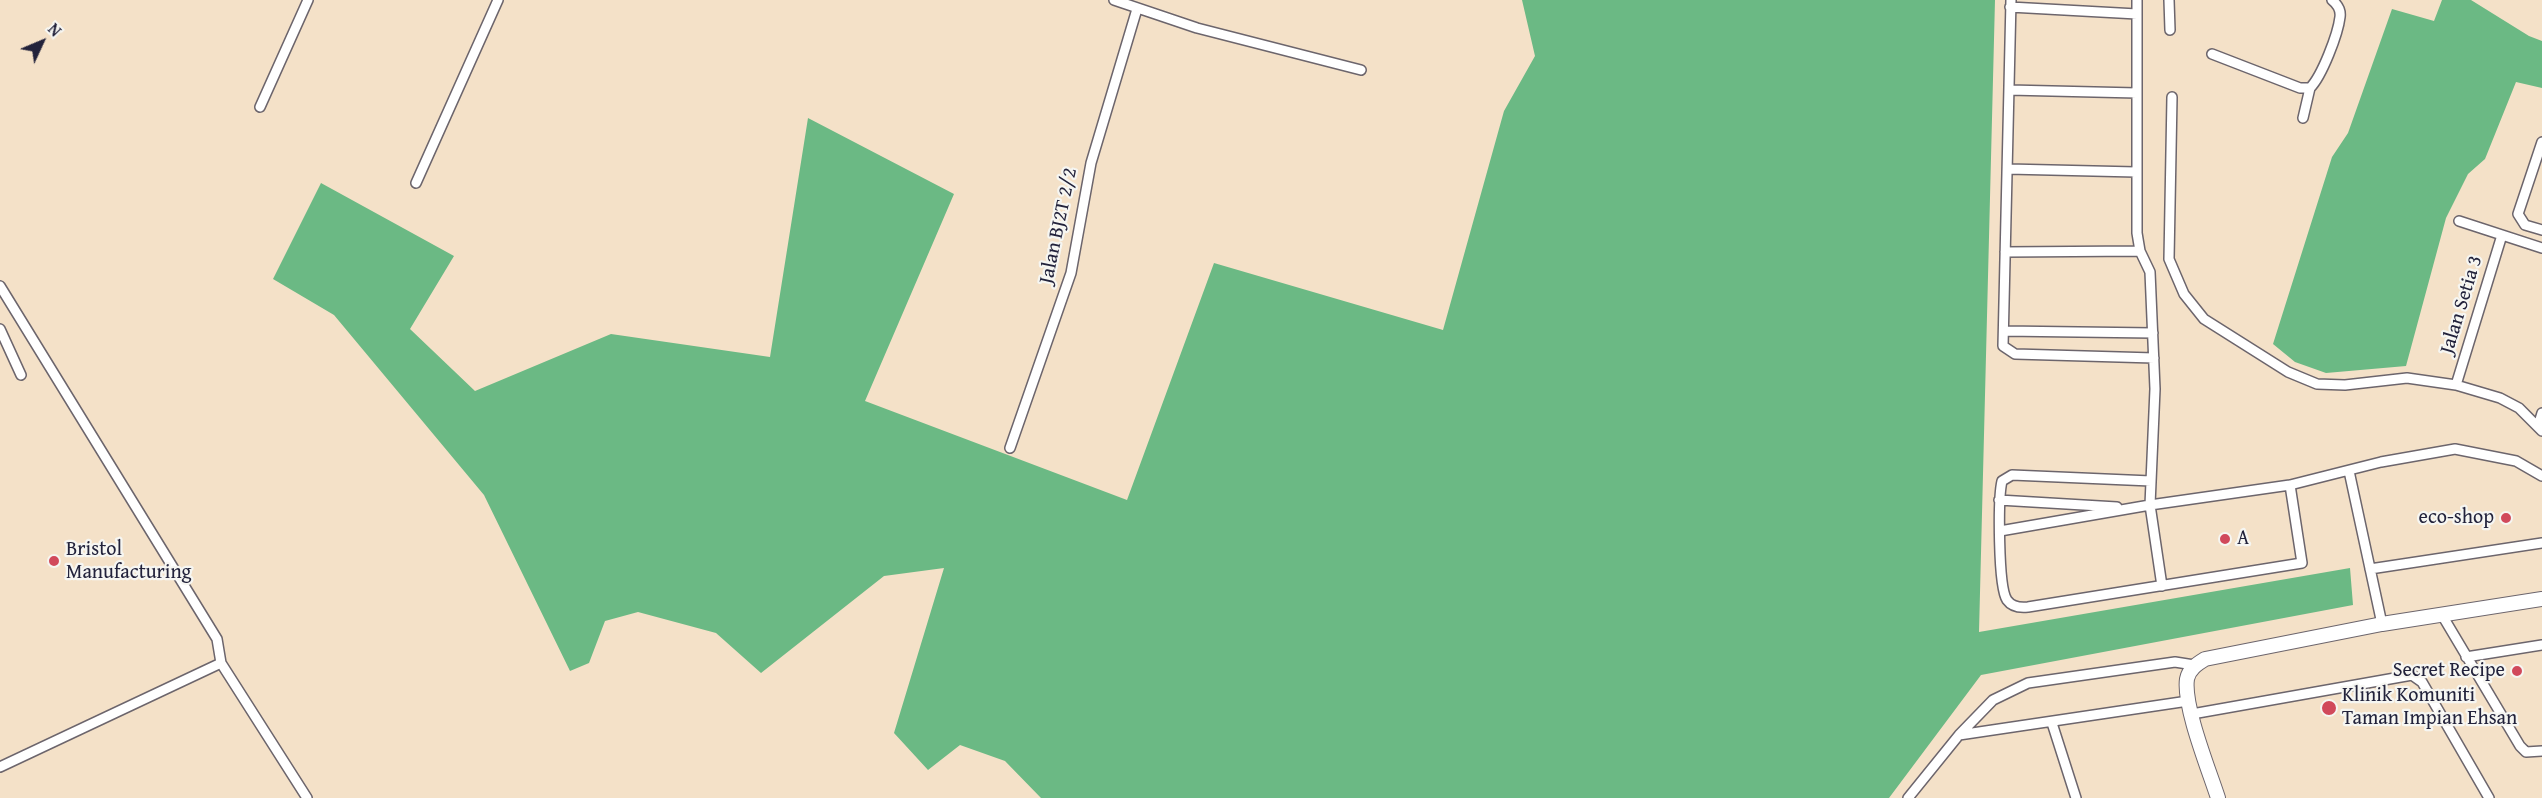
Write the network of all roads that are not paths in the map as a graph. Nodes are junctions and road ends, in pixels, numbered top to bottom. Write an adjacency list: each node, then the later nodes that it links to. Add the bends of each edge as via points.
1 (308, 0): 17 (street)
2 (498, 0): 22 (street)
3 (1114, 0): 8 (street)
4 (2137, 0): 9 (street)
5 (2169, 0): 10 (street)
6 (2335, 2): 13 (street, via 2340,15 2318,80)
7 (2010, 4): 9 (street); 14 (street)
8 (1137, 9): 12 (street); 38 (street, Jalan BJ2T 2/2, via 1091,163 1071,273)
9 (2137, 14): 15 (street)
10 (2170, 30)
11 (2212, 54): 13 (street, via 2300,88)
12 (1361, 70)
13 (2310, 88): 18 (street)
14 (2009, 90): 15 (street); 20 (street)
15 (2137, 93): 21 (street)
16 (2172, 97): 35 (street, via 2169,259 2184,294 2204,320 2288,372 2317,384 2407,378)
17 (260, 107)
18 (2303, 118)
19 (2542, 142): 24 (street, via 2518,214 2525,225)
20 (2008, 169): 21 (street); 28 (street)
21 (2136, 172): 27 (street)
22 (416, 183)
23 (2459, 221): 25 (street)
24 (2542, 230)
25 (2502, 235): 26 (street); 35 (street, Jalan Setia 3)
26 (2542, 248)
27 (2140, 251): 28 (street); 32 (street, via 2150,273)
28 (2005, 252): 31 (street)
29 (0, 286): 55 (street, via 217,639)
30 (0, 329): 34 (street)
31 (2004, 331): 32 (street); 33 (street, via 2003,346 2014,354)
32 (2153, 333): 33 (street)
33 (2154, 358): 41 (street)
34 (21, 375)
35 (2456, 385): 37 (street, via 2500,398 2519,408)
36 (2542, 413): 37 (street)
37 (2540, 428)
38 (1010, 448)
39 (2349, 471): 40 (street, via 2455,449 2516,461); 42 (street); 48 (street)
40 (2542, 476)
41 (2151, 481): 43 (street, via 2012,475 2002,482); 44 (street)
42 (2290, 485): 44 (street); 49 (street, via 2302,562)
43 (1999, 500): 45 (street); 46 (street)
44 (2150, 505): 45 (street); 49 (street)
45 (2135, 508): 46 (street)
46 (2000, 531): 49 (street, via 2003,592 2017,608)
47 (2542, 543): 48 (street)
48 (2370, 569): 52 (street)
49 (2162, 586)
50 (2542, 599): 51 (street)
51 (2442, 615): 52 (street); 54 (street)
52 (2382, 624): 56 (street, via 2205,659)
53 (2542, 645): 54 (street)
54 (2466, 657): 60 (street, via 2526,752)
55 (221, 663): 61 (street); 62 (street)
56 (2194, 665): 57 (street, via 2187,677); 59 (street, via 2175,662 2028,683 1993,700)
57 (2190, 707): 58 (street); 65 (street); 66 (street, via 2412,675 2422,682)
58 (2052, 723): 59 (street); 64 (street)
59 (1959, 735): 63 (street)
60 (2542, 751)
61 (0, 767)
62 (307, 798)
63 (1908, 798)
64 (2076, 798)
65 (2218, 798)
66 (2488, 798)

